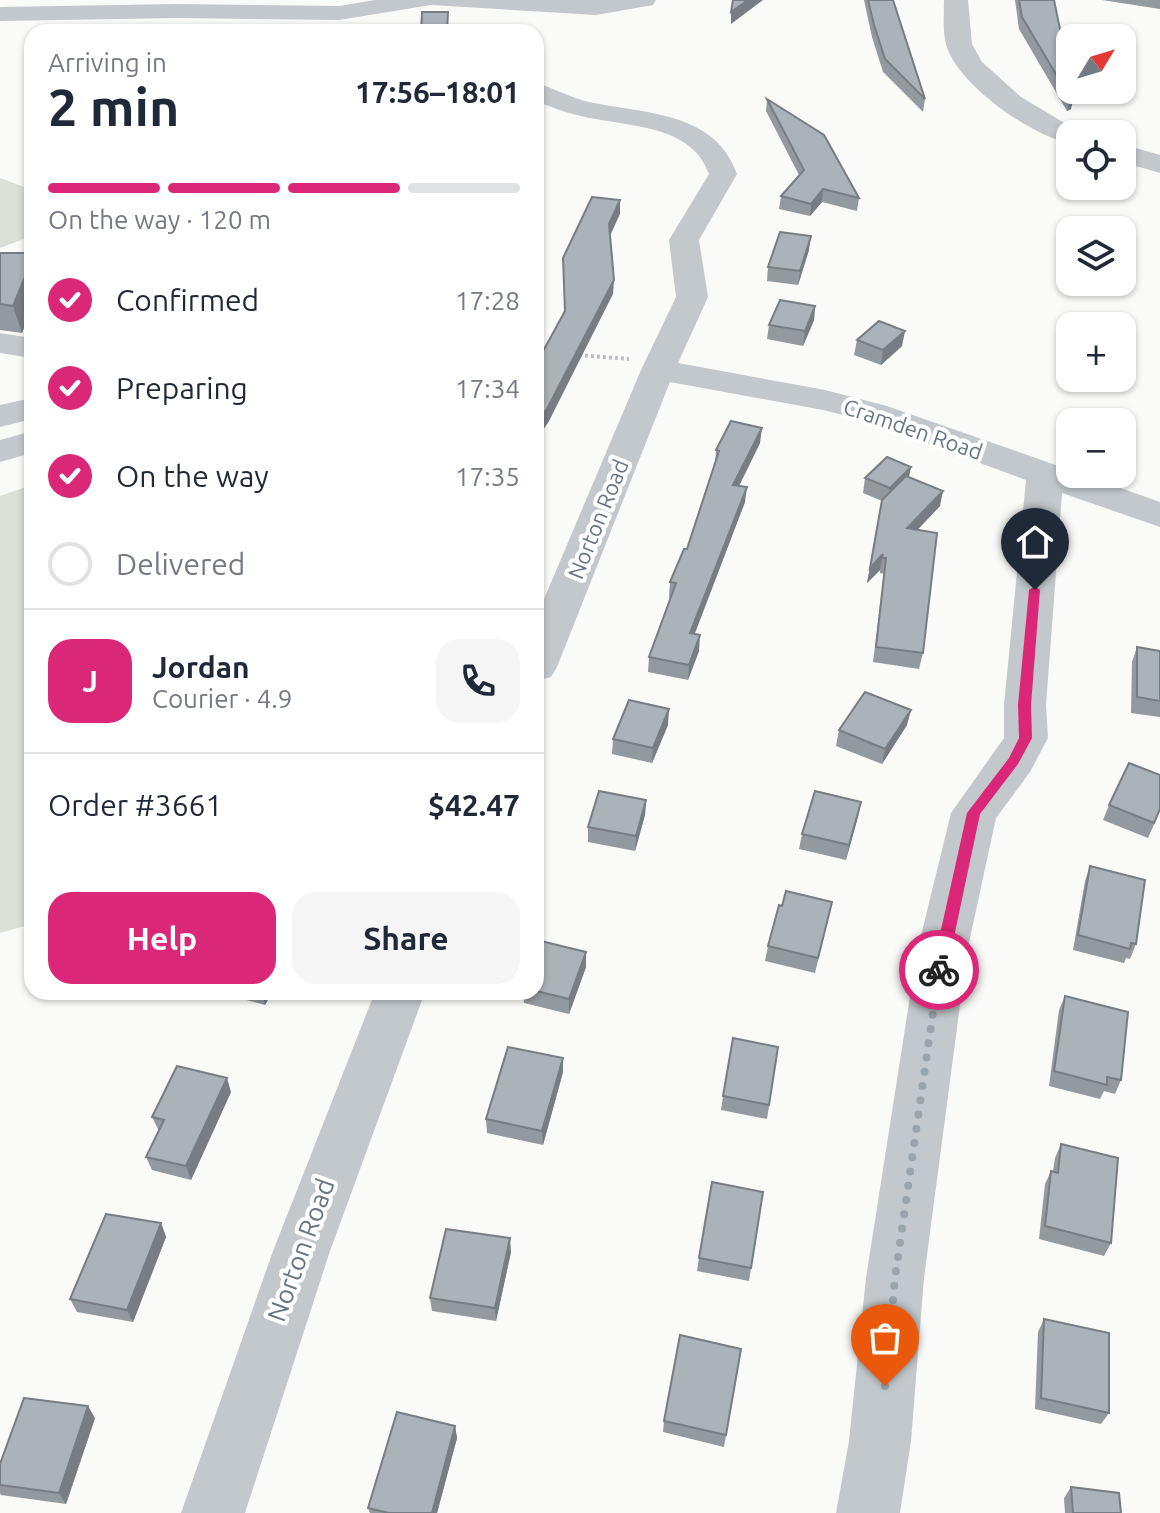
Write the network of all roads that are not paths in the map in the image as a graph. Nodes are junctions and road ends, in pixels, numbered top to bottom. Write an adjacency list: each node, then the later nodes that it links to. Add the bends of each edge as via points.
1 (422, 0): 6 (street, via 339,13)
2 (440, 0): 5 (street)
3 (644, 0): 5 (street, via 596,8)
4 (956, 0): 9 (street, via 963,55 996,90)
5 (528, 6): 7 (street)
6 (0, 14)
7 (521, 24)
8 (544, 94): 14 (street, Norton Road, via 577,107 654,121 704,143 716,156 723,174 684,240 692,297)
9 (1056, 128)
10 (1136, 157): 11 (street)
11 (1160, 164)
12 (0, 343): 13 (street)
13 (24, 347)
14 (660, 366): 19 (street, Cramden Road, via 863,410); 21 (street, Norton Road)
15 (24, 410): 16 (street)
16 (0, 416)
17 (24, 444): 18 (street)
18 (0, 451)
19 (1045, 475): 20 (street, Cramden Road); 24 (street, via 1026,738 974,813 942,952)
20 (1160, 515)
21 (544, 648)
22 (397, 1000): 23 (street, Norton Road, via 303,1243)
23 (213, 1513)
24 (868, 1513)

